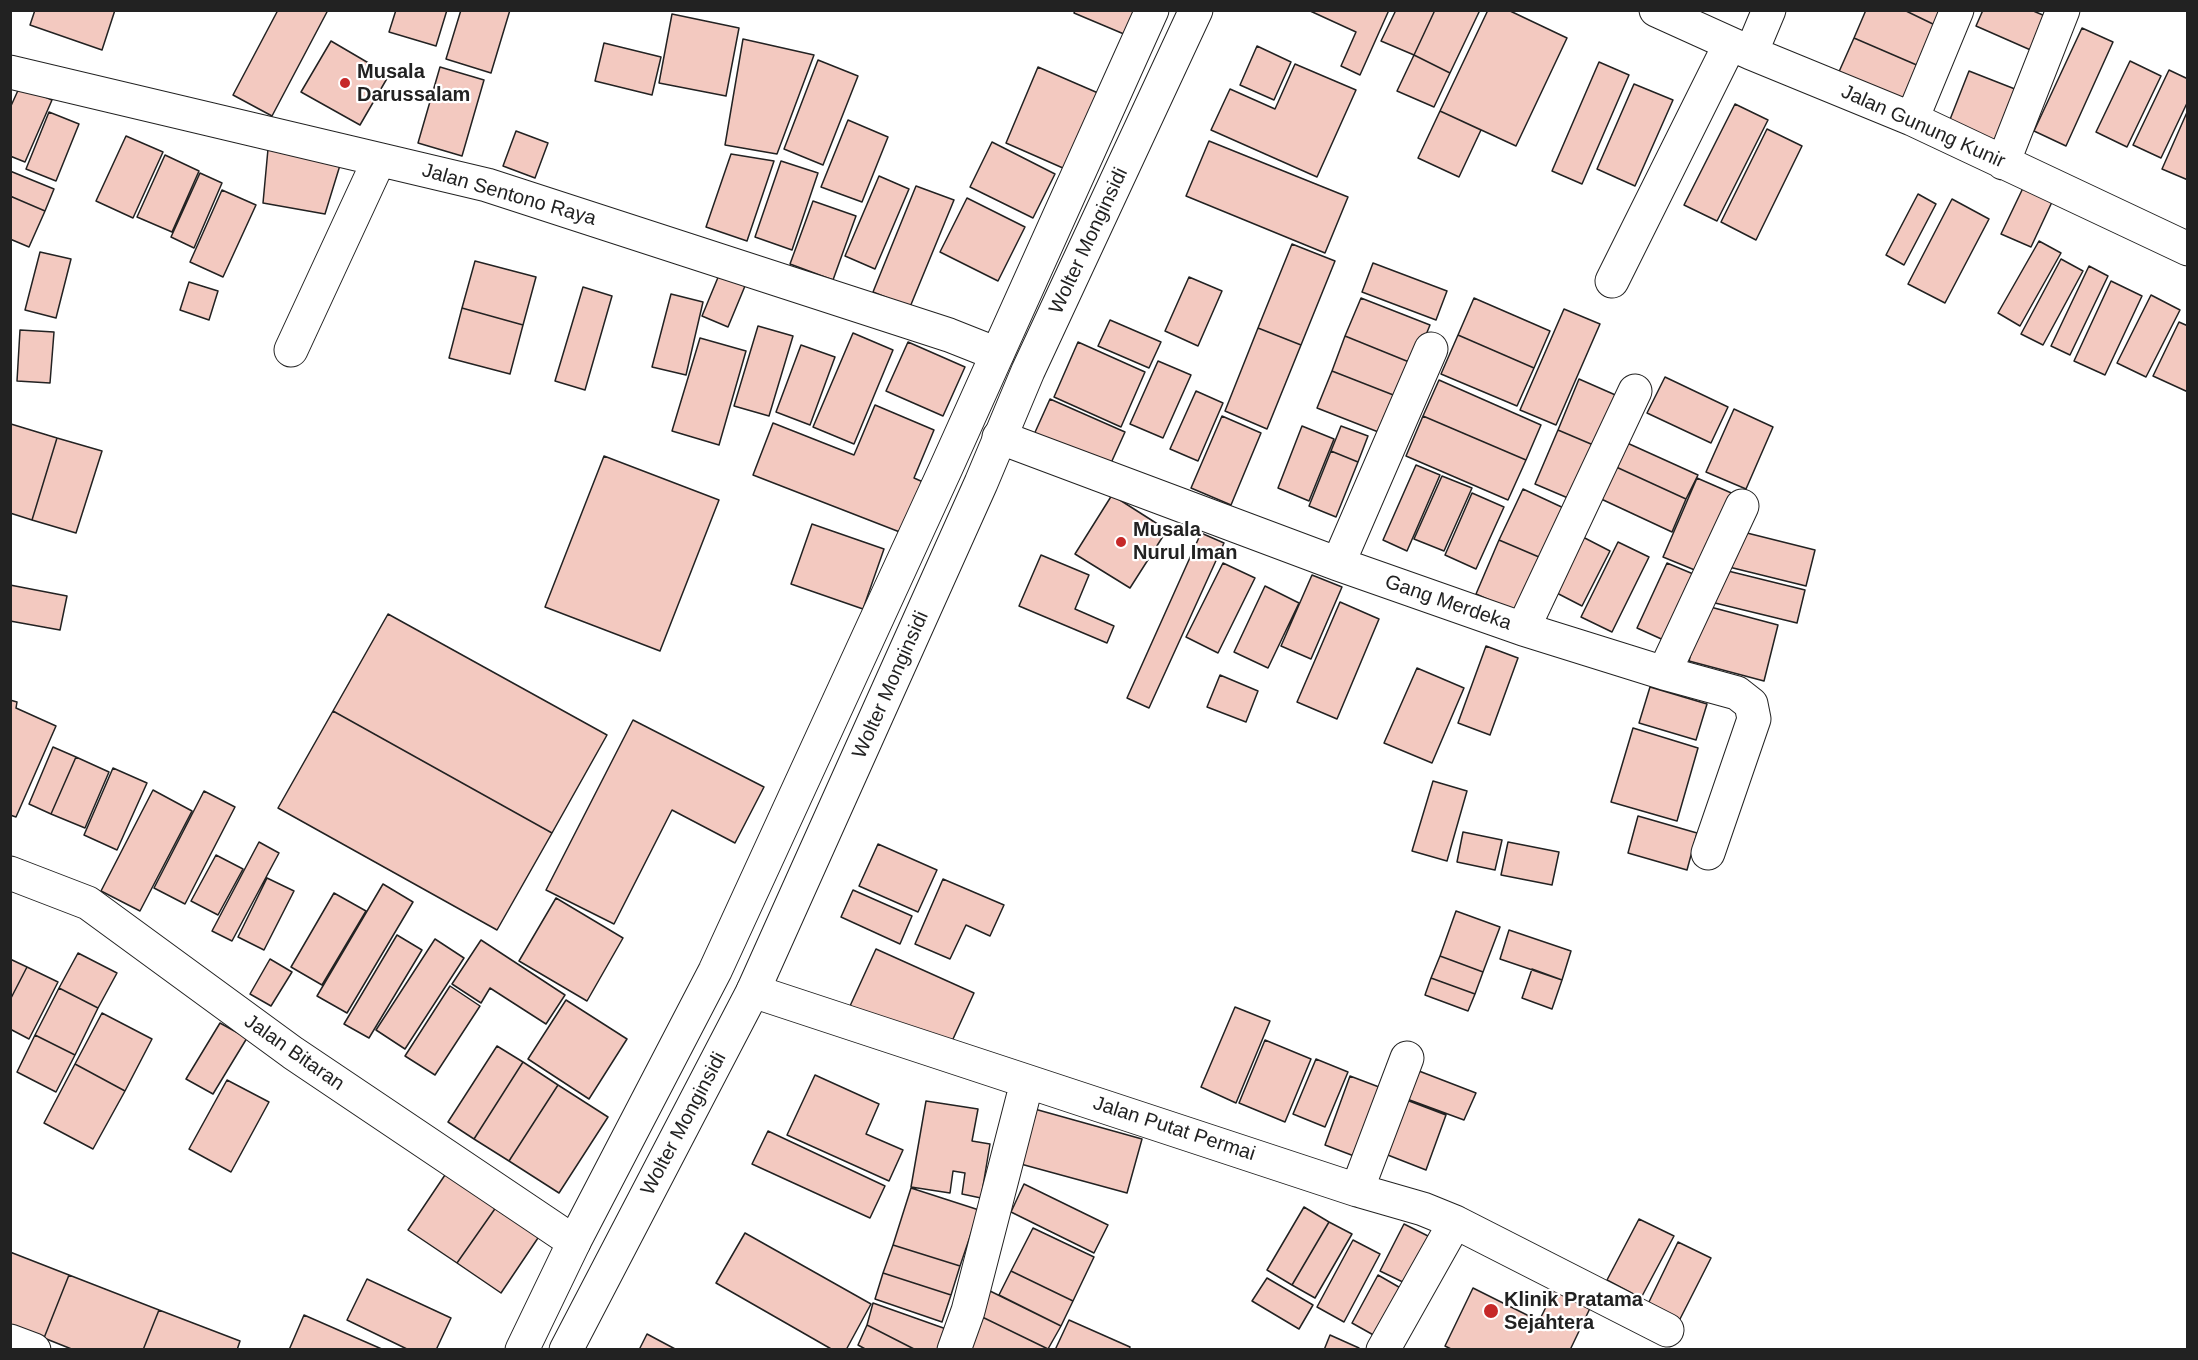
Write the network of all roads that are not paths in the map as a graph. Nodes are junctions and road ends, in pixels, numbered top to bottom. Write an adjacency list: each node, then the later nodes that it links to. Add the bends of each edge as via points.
1 (1152, 10): 16 (street, Wolter Monginsidi)
2 (1196, 10): 18 (street, Wolter Monginsidi)
3 (1656, 10): 7 (street, Jalan Gunung Kunir)
4 (1769, 10): 7 (street)
5 (1957, 10): 9 (street)
6 (2063, 10): 11 (street)
7 (1740, 49): 9 (street, Jalan Gunung Kunir); 13 (street)
8 (10, 72): 10 (street, Jalan Sentono Raya)
9 (1912, 118): 11 (street, Jalan Gunung Kunir)
10 (380, 160): 15 (street); 16 (street, Jalan Sentono Raya, via 487,185 558,207)
11 (2003, 163): 12 (street, Jalan Gunung Kunir)
12 (2187, 249)
13 (1612, 281)
14 (1431, 349): 22 (street)
15 (291, 350)
16 (997, 354): 19 (street, Wolter Monginsidi)
17 (1635, 391): 23 (street)
18 (999, 437): 20 (street, Wolter Monginsidi); 22 (street, Gang Merdeka)
19 (946, 468): 20 (street); 32 (street, Wolter Monginsidi, via 715,971)
20 (981, 483): 27 (street, Wolter Monginsidi)
21 (1742, 506): 24 (street)
22 (1338, 564): 23 (street, Gang Merdeka)
23 (1523, 629): 24 (street, Gang Merdeka)
24 (1664, 673): 25 (street, Gang Merdeka, via 1737,693 1751,704 1754,718)
25 (1707, 853)
26 (10, 873): 32 (street, Jalan Bitaran, via 87,903 293,1053)
27 (753, 992): 29 (street, Jalan Putat Permai); 37 (street, Wolter Monginsidi)
28 (1407, 1058): 30 (street)
29 (1027, 1082): 30 (street, Jalan Putat Permai); 38 (street, via 968,1311)
30 (1357, 1190): 31 (street, Jalan Putat Permai)
31 (1455, 1222): 33 (street, Jalan Putat Permai); 39 (street)
32 (574, 1242): 36 (street, Wolter Monginsidi)
33 (1667, 1330)
34 (10, 1341): 35 (street)
35 (34, 1350)
36 (522, 1350)
37 (566, 1350)
38 (954, 1350)
39 (1383, 1350)

